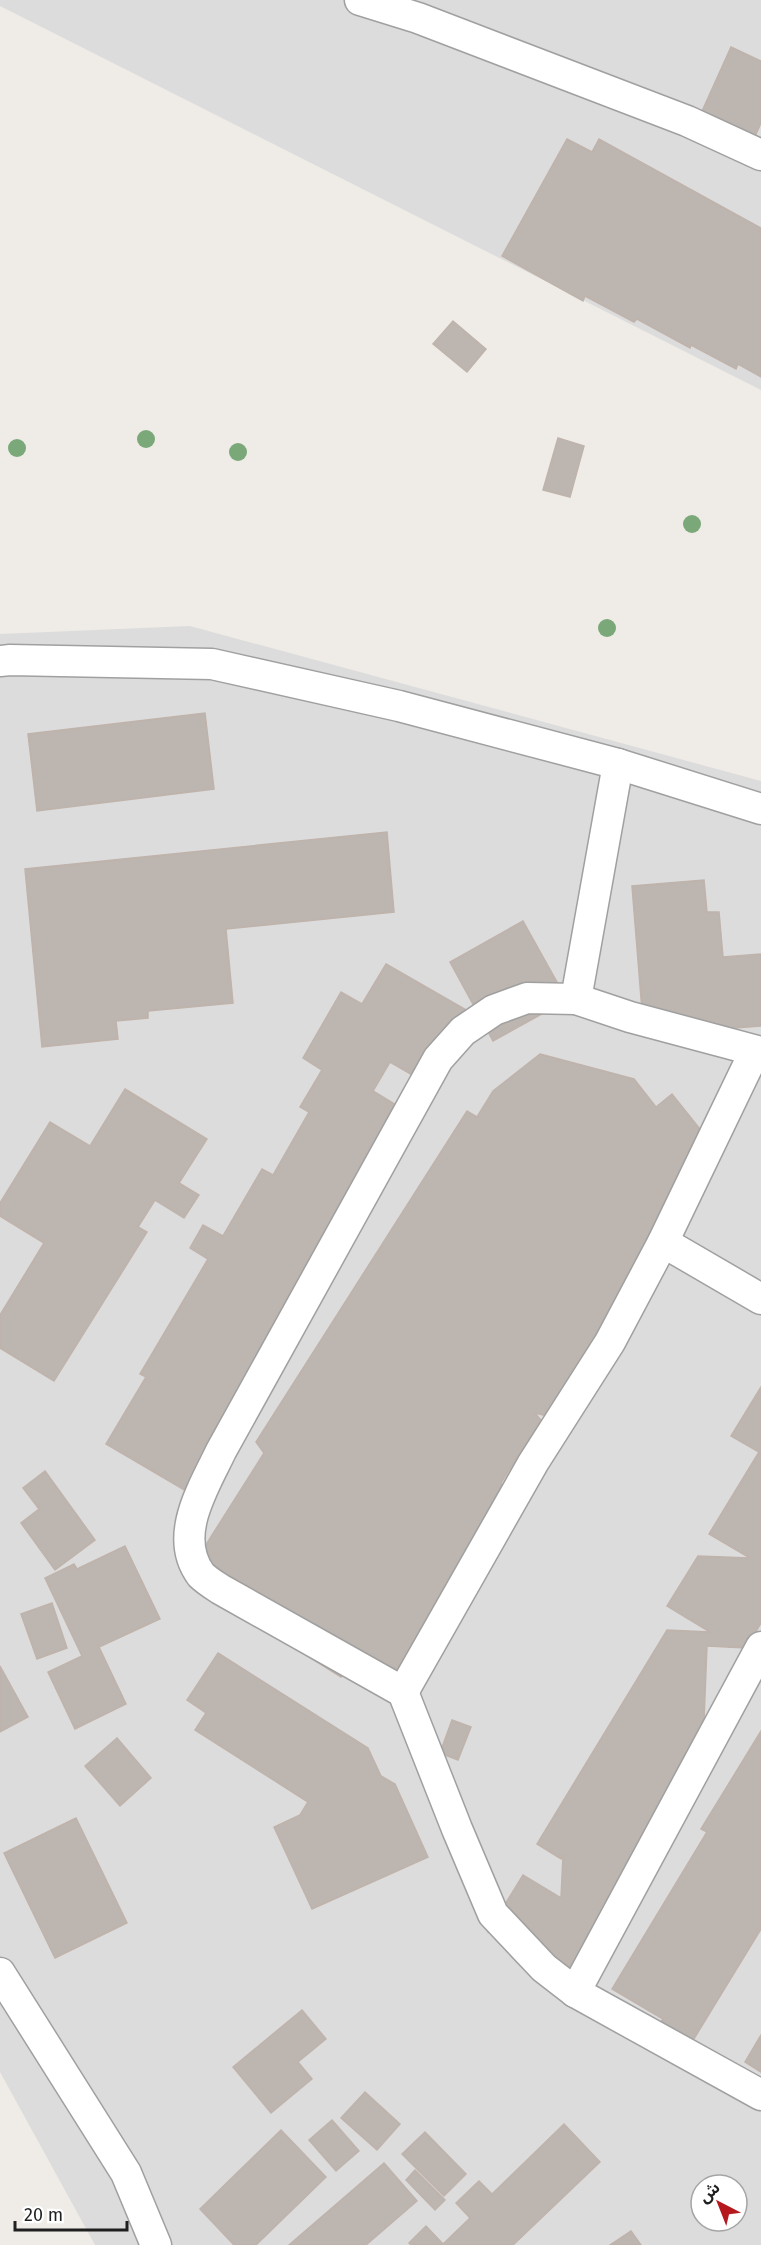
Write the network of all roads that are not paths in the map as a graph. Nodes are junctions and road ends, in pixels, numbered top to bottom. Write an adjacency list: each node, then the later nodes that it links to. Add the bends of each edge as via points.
1 (360, 0): 2 (street, via 418,18 687,121)
2 (761, 155)
3 (0, 661): 4 (street, via 212,664 399,706)
4 (618, 764): 5 (street); 6 (street)
5 (761, 809)
6 (576, 999): 7 (street); 11 (street, via 527,998 494,1010 463,1031 438,1059 221,1451 193,1511 189,1541 202,1575 220,1589)
7 (758, 1051): 8 (street)
8 (663, 1242): 9 (street); 11 (street, via 610,1342 533,1463)
9 (761, 1299)
10 (761, 1647): 13 (street)
11 (403, 1692): 13 (street, via 493,1914 544,1968)
12 (0, 1973): 15 (street, via 126,2173)
13 (574, 1992): 14 (street)
14 (761, 2095)
15 (156, 2245)

